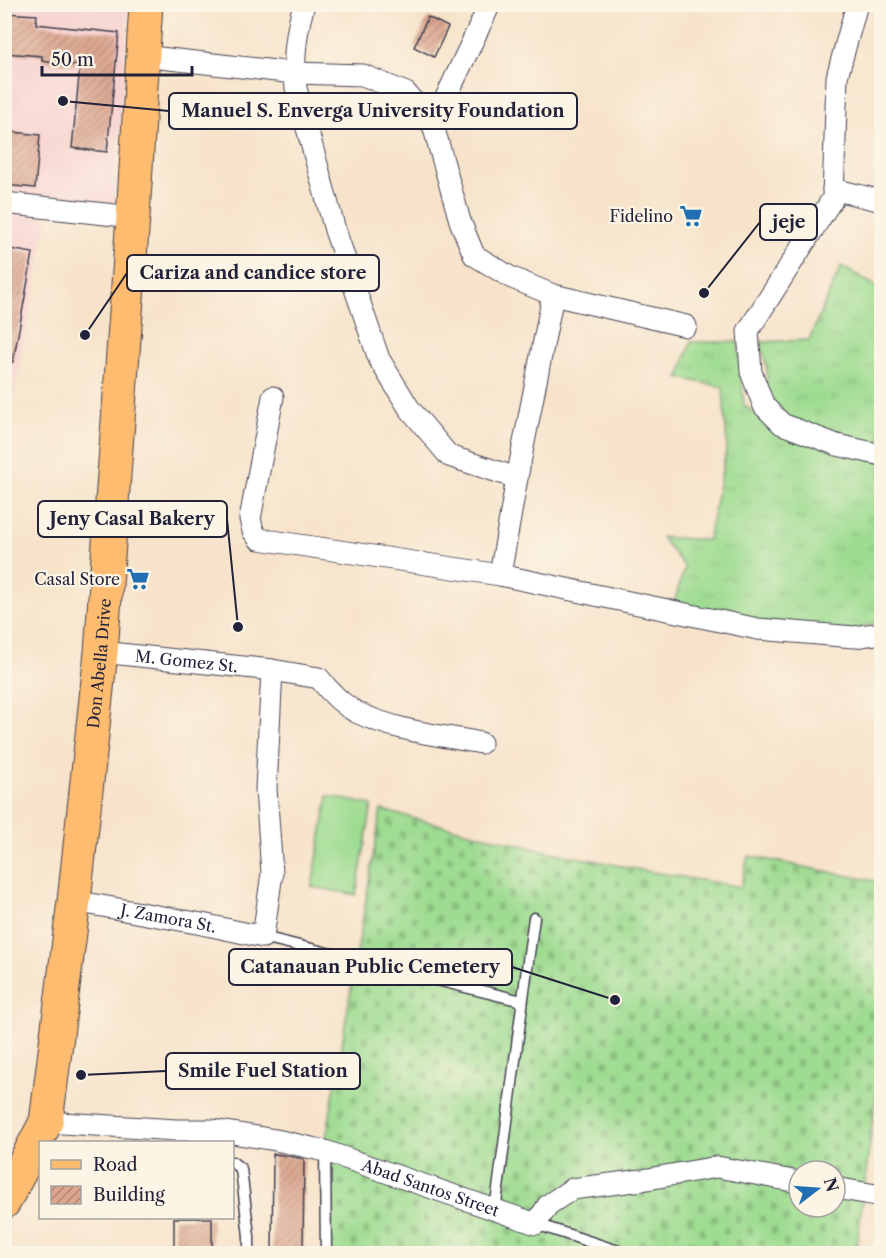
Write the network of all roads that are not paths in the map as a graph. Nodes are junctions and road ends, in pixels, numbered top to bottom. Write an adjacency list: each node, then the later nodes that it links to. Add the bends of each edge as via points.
1 (146, 4): 5 (main road, Don Abella Drive)
2 (304, 4): 6 (street, via 297,30)
3 (490, 4): 7 (street)
4 (857, 4): 8 (street, via 837,77)
5 (142, 56): 6 (street); 11 (main road, Don Abella Drive)
6 (294, 72): 7 (street, via 363,75 406,93); 16 (street, via 335,230 380,359 410,408 449,456)
7 (433, 125): 12 (street, via 460,221 474,255 510,277)
8 (833, 189): 9 (street); 15 (street, via 833,198 748,331 751,372 764,406 782,424 837,445)
9 (882, 201)
10 (4, 203): 11 (street)
11 (134, 217): 19 (main road, Don Abella Drive)
12 (554, 295): 13 (street); 16 (street)
13 (686, 326)
14 (273, 397): 17 (street, via 250,519 259,539)
15 (882, 455)
16 (517, 478): 17 (street)
17 (500, 575): 18 (street, via 759,628 854,637)
18 (882, 633)
19 (101, 652): 20 (street, M. Gomez St.); 22 (main road, Don Abella Drive)
20 (272, 670): 21 (street, M. Gomez St., via 319,678 332,694 355,711 399,728); 24 (street, via 266,789 272,873)
21 (482, 742)
22 (74, 901): 24 (street, J. Zamora St.); 26 (main road, Don Abella Drive)
23 (534, 918): 25 (lane)
24 (262, 938): 25 (lane)
25 (522, 1001): 34 (lane)
26 (46, 1122): 27 (street, Abad Santos Street); 33 (main road, Don Abella Drive)
27 (214, 1136): 28 (street, Abad Santos Street, via 276,1140)
28 (325, 1151): 34 (street, Abad Santos Street); 37 (lane)
29 (234, 1164): 36 (lane, via 241,1169)
30 (787, 1180): 35 (street, via 717,1167 572,1189 548,1205)
31 (847, 1190): 32 (street)
32 (882, 1196)
33 (4, 1202)
34 (495, 1210): 35 (street, Abad Santos Street)
35 (536, 1224): 38 (lane)
36 (249, 1254)
37 (326, 1254)
38 (627, 1254)

